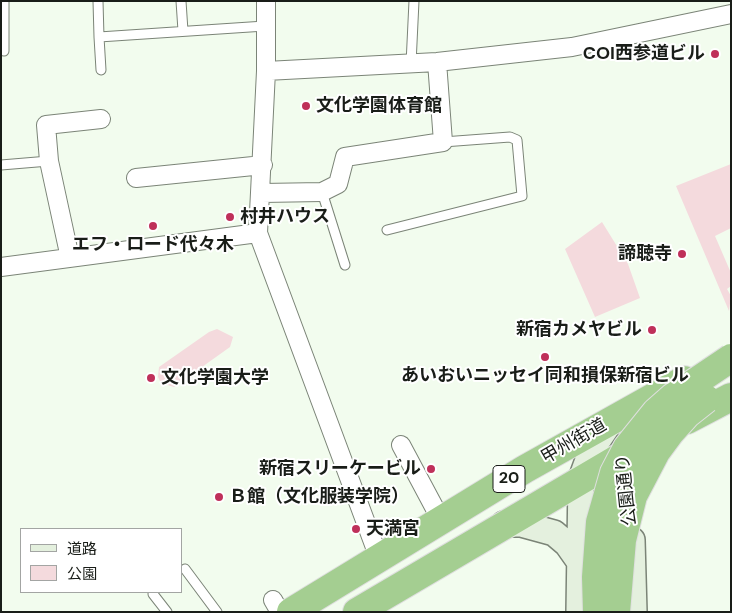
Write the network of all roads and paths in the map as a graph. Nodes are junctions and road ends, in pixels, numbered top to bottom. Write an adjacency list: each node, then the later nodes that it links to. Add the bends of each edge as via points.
1 (4, 1): 10 (lane)
2 (98, 1): 9 (lane)
3 (181, 1): 8 (lane)
4 (266, 1): 7 (street)
5 (414, 1): 12 (lane)
6 (731, 14): 11 (street, via 572,47)
7 (265, 26): 8 (lane); 14 (street)
8 (183, 31): 9 (lane)
9 (99, 37): 13 (lane)
10 (4, 51)
11 (437, 62): 12 (street); 16 (street)
12 (410, 64): 14 (street)
13 (101, 70)
14 (266, 71): 19 (street)
15 (101, 119): 17 (street, via 46,125)
16 (443, 142): 21 (street, via 345,157 338,184); 23 (lane, via 510,137 517,140 522,196)
17 (49, 161): 18 (lane); 25 (street)
18 (1, 165)
19 (263, 165): 20 (street); 22 (street)
20 (136, 178)
21 (322, 192): 22 (street); 26 (lane)
22 (262, 193): 24 (street)
23 (386, 230)
24 (258, 233): 25 (street); 39 (street)
25 (70, 258): 27 (street)
26 (345, 265)
27 (1, 267)
28 (731, 354): 33 (highway, 甲州街道 / 20)
29 (731, 358): 48 (highway, bridge, via 673,397 645,424 614,472 600,522)
30 (731, 382): 32 (highway)
31 (731, 387): 32 (highway)
32 (718, 398): 35 (highway, 甲州街道 / 20); 49 (highway, bridge, via 686,414 652,460 633,496 622,540)
33 (611, 420): 35 (main road, 公園通り); 36 (main road, 公園通り, via 592,449); 37 (highway, 甲州街道 / 20)
34 (400, 446): 37 (street)
35 (626, 453): 36 (highway, 甲州街道 / 20); 50 (main road, 公園通り)
36 (581, 479): 38 (highway, 甲州街道 / 20); 40 (main road, 公園通り)
37 (441, 520): 39 (highway, 甲州街道 / 20)
38 (504, 524): 40 (main road, via 521,524 554,533); 44 (highway, 甲州街道 / 20)
39 (379, 558): 43 (highway, 甲州街道 / 20)
40 (579, 561): 47 (main road, 公園通り)
41 (185, 569): 46 (lane)
42 (153, 594): 45 (lane)
43 (281, 608)
44 (361, 611)
45 (167, 612)
46 (217, 612)
47 (579, 612)
48 (597, 612)
49 (616, 612)
50 (634, 612)

